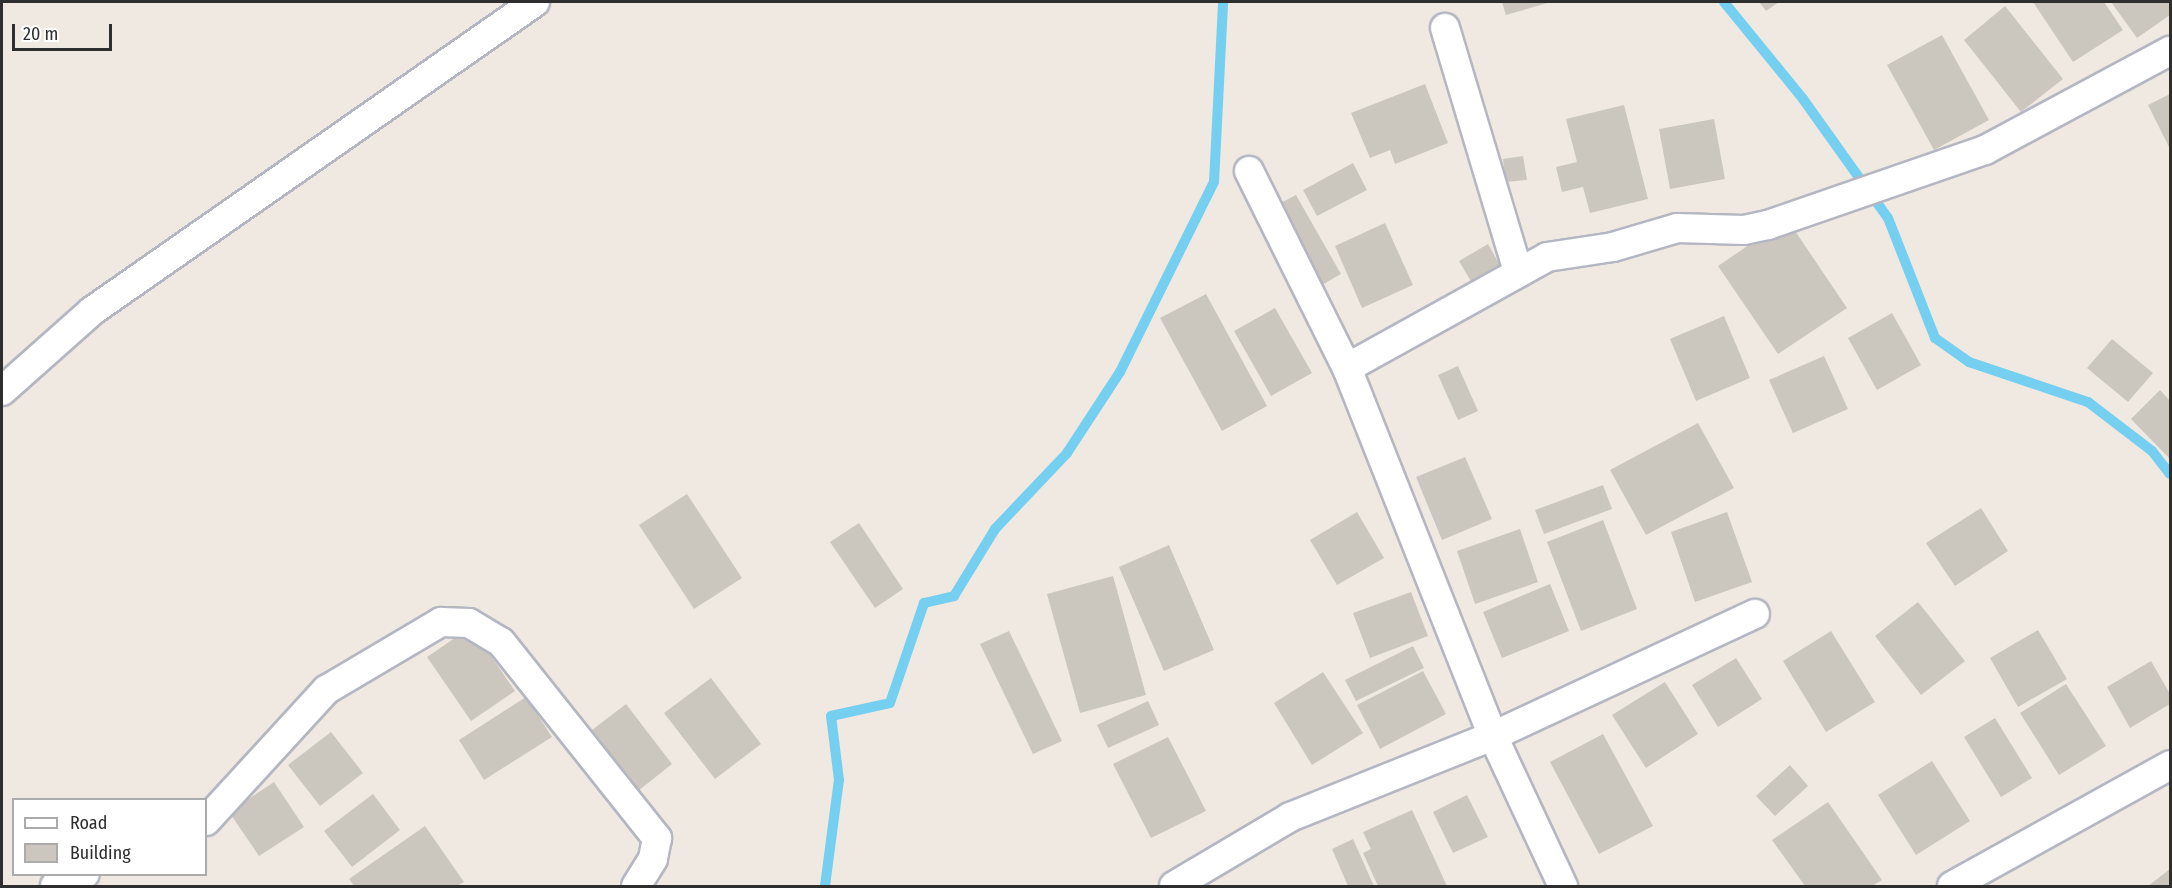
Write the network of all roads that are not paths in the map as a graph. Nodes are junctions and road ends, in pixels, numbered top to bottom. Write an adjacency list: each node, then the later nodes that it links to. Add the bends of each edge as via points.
1 (535, 2): 7 (street, via 92,311)
2 (1445, 28): 5 (street)
3 (2170, 51): 5 (street, via 1985,150 1768,225 1744,230 1677,228 1613,247 1547,257)
4 (1249, 171): 6 (street)
5 (1518, 272): 6 (street)
6 (1347, 368): 9 (street)
7 (2, 391)
8 (1755, 614): 9 (street)
9 (1493, 736): 15 (street, via 1290,817); 16 (street)
10 (2170, 765): 17 (street)
11 (207, 820): 14 (street, via 326,690 441,622 469,623 501,642 657,838 653,859)
12 (80, 876): 13 (street)
13 (55, 886)
14 (636, 886)
15 (1174, 886)
16 (1563, 886)
17 (1952, 886)

